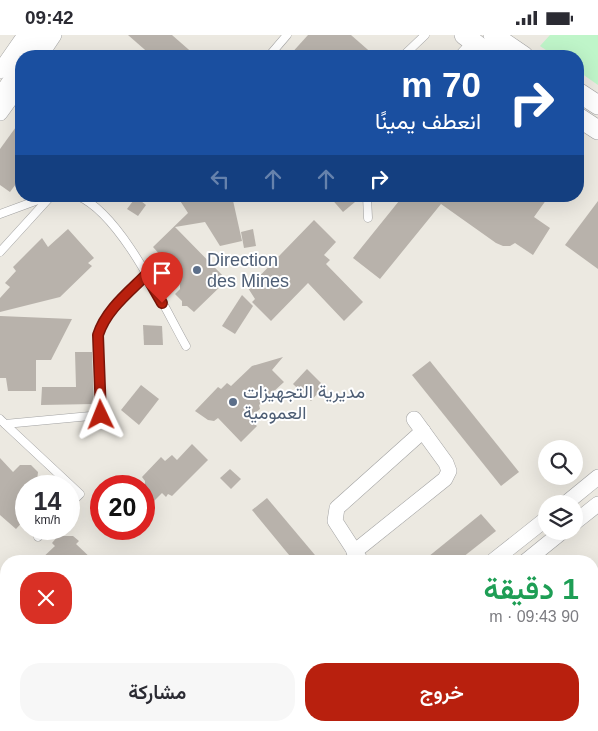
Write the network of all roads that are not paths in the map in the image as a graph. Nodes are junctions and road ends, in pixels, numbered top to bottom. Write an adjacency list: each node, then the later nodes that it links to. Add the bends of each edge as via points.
1 (26, 35): 8 (street)
2 (41, 35): 10 (street)
3 (54, 35): 11 (street)
4 (287, 35): 12 (lane)
5 (425, 35): 13 (lane)
6 (493, 35): 16 (street)
7 (468, 38): 14 (lane); 15 (street)
8 (15, 50)
9 (15, 50): 17 (street)
10 (31, 50)
11 (44, 50)
12 (274, 50)
13 (409, 50)
14 (461, 50)
15 (484, 50)
16 (515, 50)
17 (0, 71)
18 (15, 73): 20 (street)
19 (15, 92): 23 (street)
20 (0, 96)
21 (584, 96): 22 (street)
22 (598, 105)
23 (0, 113)
24 (584, 121): 25 (street)
25 (598, 130)
26 (33, 202): 30 (lane)
27 (45, 202): 32 (lane)
28 (87, 202): 33 (lane, via 129,245)
29 (367, 202): 31 (lane)
30 (0, 214)
31 (368, 218)
32 (0, 253)
33 (146, 275): 34 (lane); 36 (lane, via 107,314 98,335 101,415)
34 (186, 345)
35 (414, 419): 37 (street)
36 (2, 421): 38 (lane)
37 (423, 431): 45 (street, via 337,508 335,521); 46 (street, via 446,463 449,471 445,479)
38 (59, 475)
39 (598, 477): 40 (street)
40 (576, 495)
41 (598, 503): 42 (street)
42 (583, 516)
43 (538, 525): 47 (street)
44 (552, 540): 48 (street)
45 (357, 555)
46 (360, 555)
47 (501, 555)
48 (533, 555)

